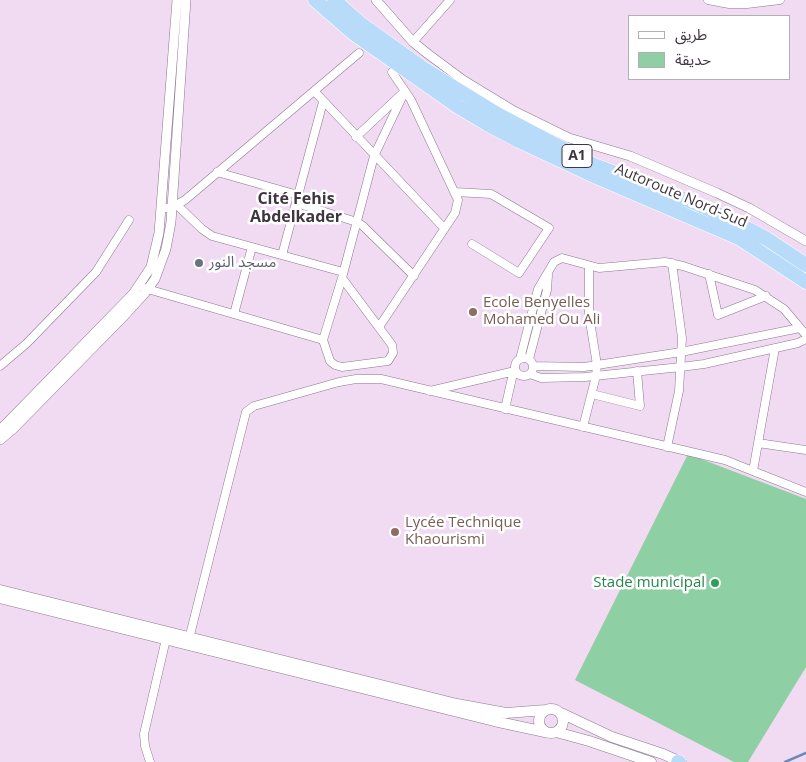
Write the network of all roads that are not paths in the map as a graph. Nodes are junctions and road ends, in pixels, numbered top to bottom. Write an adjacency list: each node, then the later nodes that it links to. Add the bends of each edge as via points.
1 (177, 0): 22 (street)
2 (186, 0): 21 (street)
3 (315, 0): 37 (highway, Autoroute Nord-Sud / A1, via 353,33 457,106 518,142 739,238)
4 (334, 0): 31 (highway, Autoroute Nord-Sud / A1, via 361,24 424,69 497,114 594,165 736,222)
5 (376, 0): 9 (street)
6 (450, 0): 9 (street)
7 (708, 0): 8 (street, via 747,4)
8 (780, 0)
9 (413, 42): 26 (street, via 464,80 514,111 569,138 630,156 717,193)
10 (359, 53): 13 (street)
11 (392, 72): 12 (street)
12 (405, 91): 15 (street); 16 (street); 18 (street)
13 (315, 92): 14 (street); 17 (street)
14 (323, 102): 15 (street); 19 (street)
15 (356, 137): 16 (street)
16 (374, 156): 24 (street); 25 (street)
17 (218, 172): 19 (street); 21 (street)
18 (455, 192): 25 (street, via 458,200); 27 (street, via 491,194 549,228 519,273)
19 (298, 195): 20 (street)
20 (296, 204): 24 (street); 29 (street)
21 (174, 206): 22 (street); 28 (street, via 207,233); 38 (street, via 166,249 155,279)
22 (161, 209): 38 (street, via 159,233)
23 (129, 220): 50 (street, via 96,272)
24 (357, 222): 35 (street); 36 (street)
25 (444, 228): 36 (street)
26 (806, 241)
27 (472, 244)
28 (252, 247): 29 (street); 40 (street)
29 (282, 255): 35 (street)
30 (672, 263): 32 (street); 34 (street); 46 (street)
31 (806, 265)
32 (589, 266): 33 (street, via 562,258 554,262); 49 (street, via 589,315)
33 (548, 273): 47 (street, via 538,288); 48 (street, via 548,290)
34 (709, 274): 39 (street); 39 (street, via 718,315)
35 (343, 275): 41 (street); 44 (street)
36 (414, 276): 41 (street)
37 (806, 282)
38 (144, 288): 40 (street); 61 (street, via 127,301); 62 (street, via 119,322)
39 (766, 296): 42 (street, via 784,309)
40 (234, 314): 44 (street)
41 (379, 327): 44 (street, via 392,345 393,353 388,361 342,367 335,365 330,361)
42 (800, 328): 43 (street); 46 (street)
43 (806, 337): 45 (street)
44 (323, 340)
45 (775, 348): 52 (street); 63 (street)
46 (681, 352): 49 (street); 52 (street)
47 (520, 359): 48 (street); 53 (street, via 515,363)
48 (529, 359): 51 (street)
49 (597, 365): 51 (street); 56 (street)
50 (0, 366)
51 (533, 366): 55 (street)
52 (681, 367): 54 (street); 64 (street)
53 (515, 371): 55 (street, via 522,376); 57 (street); 59 (street)
54 (637, 372): 56 (street); 58 (street, via 640,406)
55 (530, 374): 56 (street, via 541,378)
56 (596, 376): 58 (street)
57 (428, 391): 59 (street); 71 (street, via 381,379 356,379 254,406 246,412)
58 (592, 394): 60 (street)
59 (505, 409): 60 (street)
60 (583, 427): 64 (street)
61 (0, 430)
62 (0, 440)
63 (758, 443): 65 (street); 66 (street)
64 (667, 447): 66 (street, via 725,460)
65 (806, 450)
66 (753, 471): 67 (street)
67 (806, 492)
68 (0, 590): 71 (main road)
69 (0, 598): 70 (main road)
70 (166, 639): 71 (main road); 76 (street, via 144,734)
71 (188, 641): 72 (main road, via 489,711); 74 (main road, via 494,722)
72 (546, 710): 73 (main road, via 554,709); 74 (main road, via 540,715 539,722)
73 (560, 713): 75 (main road, via 564,720); 78 (main road)
74 (545, 732): 75 (main road)
75 (556, 732): 77 (main road)
76 (150, 762)
77 (651, 762)
78 (678, 762)

